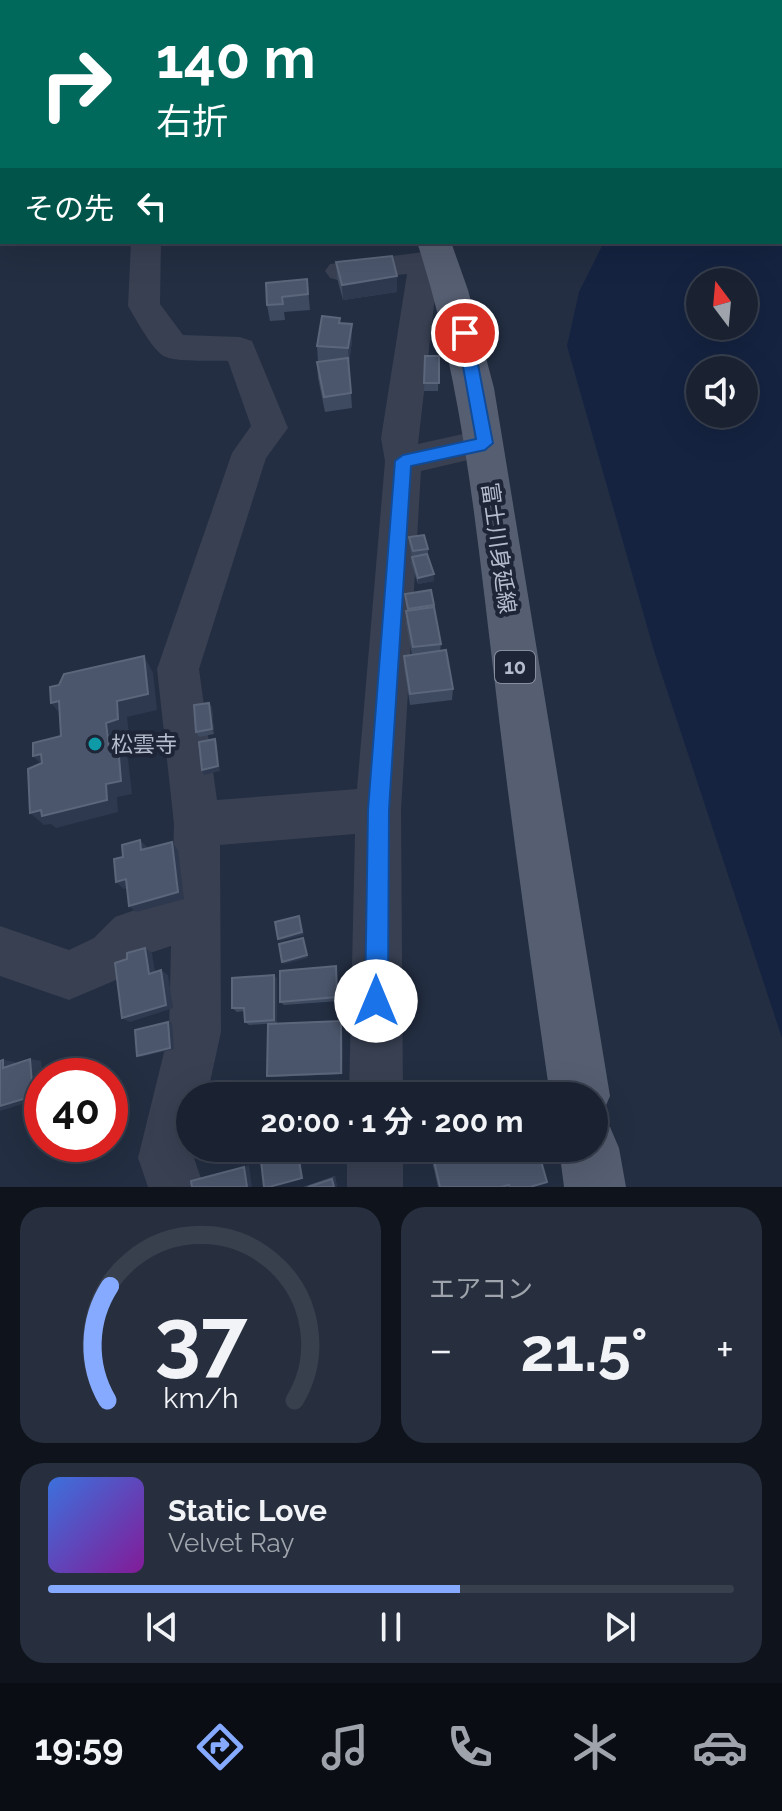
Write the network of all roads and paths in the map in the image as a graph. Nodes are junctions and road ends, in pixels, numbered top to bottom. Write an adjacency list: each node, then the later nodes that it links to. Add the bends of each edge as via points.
1 (146, 244): 7 (street, via 144,306 174,347 240,349 270,428 250,453 178,669)
2 (435, 244): 4 (main road, 富士川身延線 / 10, via 465,333)
3 (341, 271): 5 (street, via 424,262 399,438)
4 (485, 443): 5 (street); 11 (main road, 富士川身延線 / 10)
5 (403, 461): 6 (street)
6 (378, 810): 7 (street); 10 (street)
7 (197, 824): 8 (street)
8 (196, 914): 9 (street, via 132,934 112,956 69,975); 14 (street, via 195,1032 166,1158)
9 (0, 951)
10 (376, 1082)
11 (578, 1082)
12 (375, 1162): 15 (street)
13 (591, 1162): 16 (main road)
14 (176, 1187)
15 (375, 1187)
16 (595, 1187)

